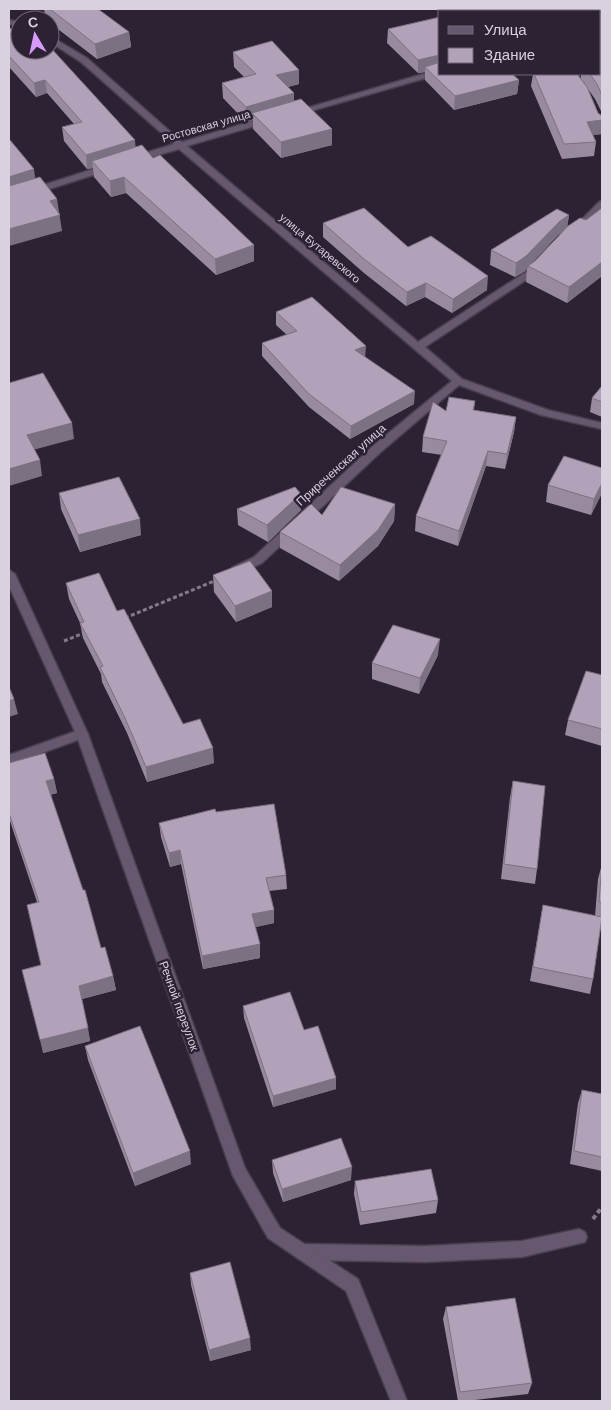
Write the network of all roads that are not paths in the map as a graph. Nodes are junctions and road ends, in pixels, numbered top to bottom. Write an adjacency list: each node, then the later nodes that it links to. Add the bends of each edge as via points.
1 (60, 44): 3 (street, улица Бутаревского, via 84,60)
2 (438, 72): 3 (street, Ростовская улица)
3 (180, 145): 4 (street, Ростовская улица); 8 (street, улица Бутаревского)
4 (9, 198)
5 (602, 204): 6 (street, via 588,221)
6 (575, 229)
7 (549, 252): 8 (street, via 528,274)
8 (418, 347): 9 (street, улица Бутаревского)
9 (458, 381): 10 (street, улица Бутаревского, via 545,413); 12 (street, Приреченская улица, via 378,448 258,560)
10 (602, 426)
11 (9, 574): 13 (street, Речной переулок)
12 (214, 581)
13 (82, 734): 14 (street); 16 (street, Речной переулок, via 238,1171 274,1233)
14 (9, 760)
15 (579, 1237): 16 (street, via 522,1249 436,1254)
16 (303, 1252): 17 (street, Речной переулок, via 352,1286)
17 (399, 1401)

